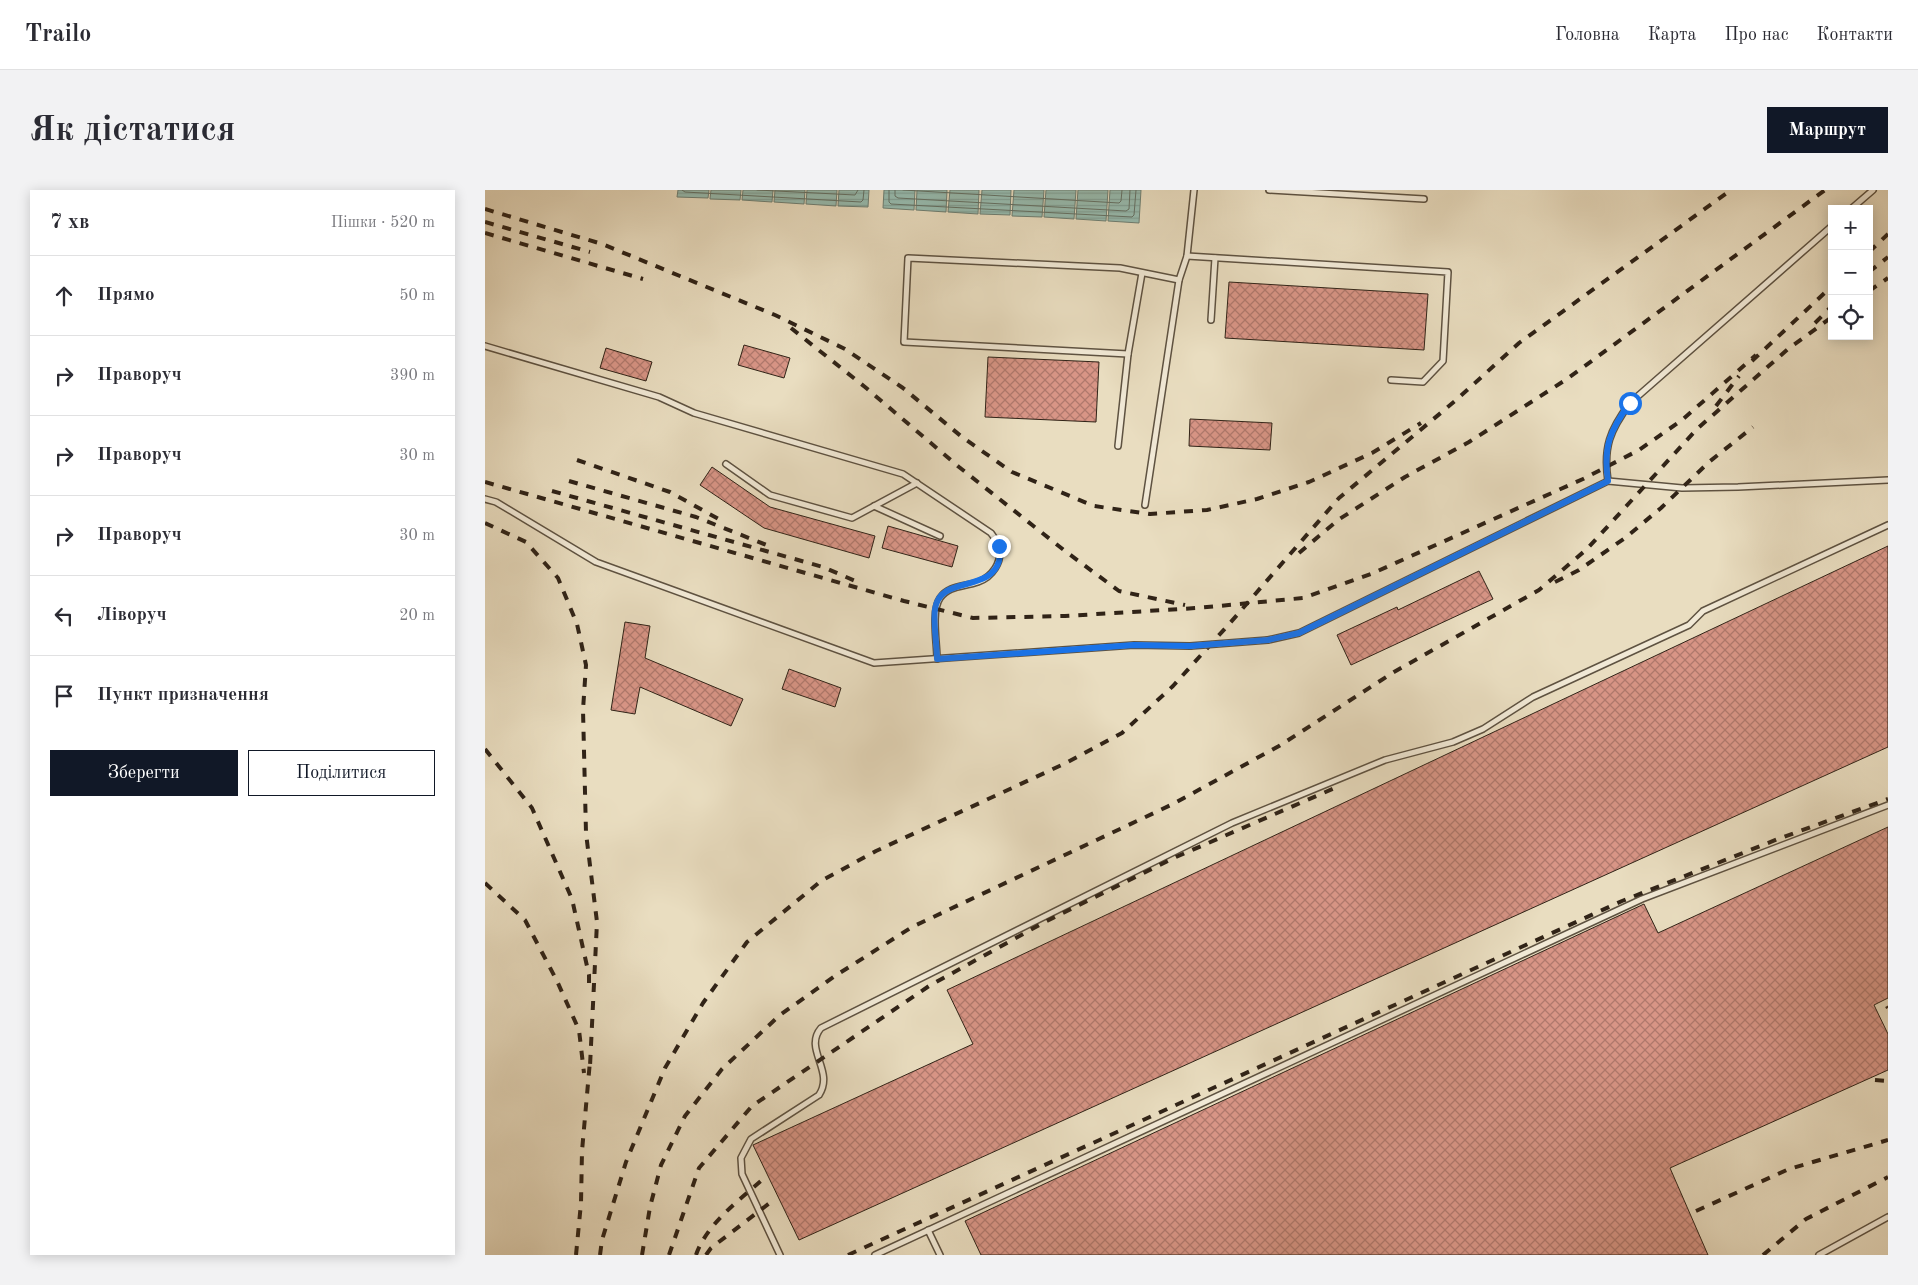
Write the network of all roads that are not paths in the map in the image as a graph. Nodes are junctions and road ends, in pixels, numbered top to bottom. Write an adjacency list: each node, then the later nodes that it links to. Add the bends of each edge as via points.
1 (1194, 190): 7 (lane)
2 (1269, 190): 4 (lane)
3 (1873, 190): 5 (lane)
4 (1424, 199)
5 (1856, 205)
6 (1828, 230): 18 (lane, via 1630,403 1616,422 1608,444)
7 (1187, 256): 8 (lane); 10 (lane)
8 (1215, 258): 11 (lane); 14 (lane, via 1448,272 1443,361 1423,382)
9 (1142, 273): 10 (lane); 13 (lane); 13 (lane, via 1120,268 908,258 904,342)
10 (1179, 280): 21 (lane)
11 (1211, 320)
12 (485, 346): 19 (lane, via 659,397 694,414 903,474)
13 (1128, 354): 15 (lane)
14 (1391, 380)
15 (1118, 446)
16 (725, 464): 22 (lane, via 770,495 852,518)
17 (1888, 480): 18 (lane, via 1682,488)
18 (1608, 481): 25 (lane, bridge, via 1299,633 1268,640 1190,646 1134,645)
19 (917, 483): 22 (lane); 25 (lane, via 991,533 999,546 999,562 991,575 946,591 939,600 935,609)
20 (485, 499): 25 (lane, via 496,502 596,562 874,664)
21 (1145, 505)
22 (873, 506): 24 (lane)
23 (1888, 525): 29 (lane, via 1703,611 1689,625 1533,697 1483,729 1453,742 1385,760 1232,823 821,1028 815,1035 814,1044 824,1074 824,1087 819,1095 751,1139 741,1158 742,1174)
24 (940, 536)
25 (937, 659)
26 (1888, 805): 28 (lane, via 1642,899)
27 (1888, 1217): 32 (lane)
28 (928, 1230): 30 (lane); 31 (lane)
29 (780, 1255)
30 (875, 1255)
31 (940, 1255)
32 (1819, 1255)

